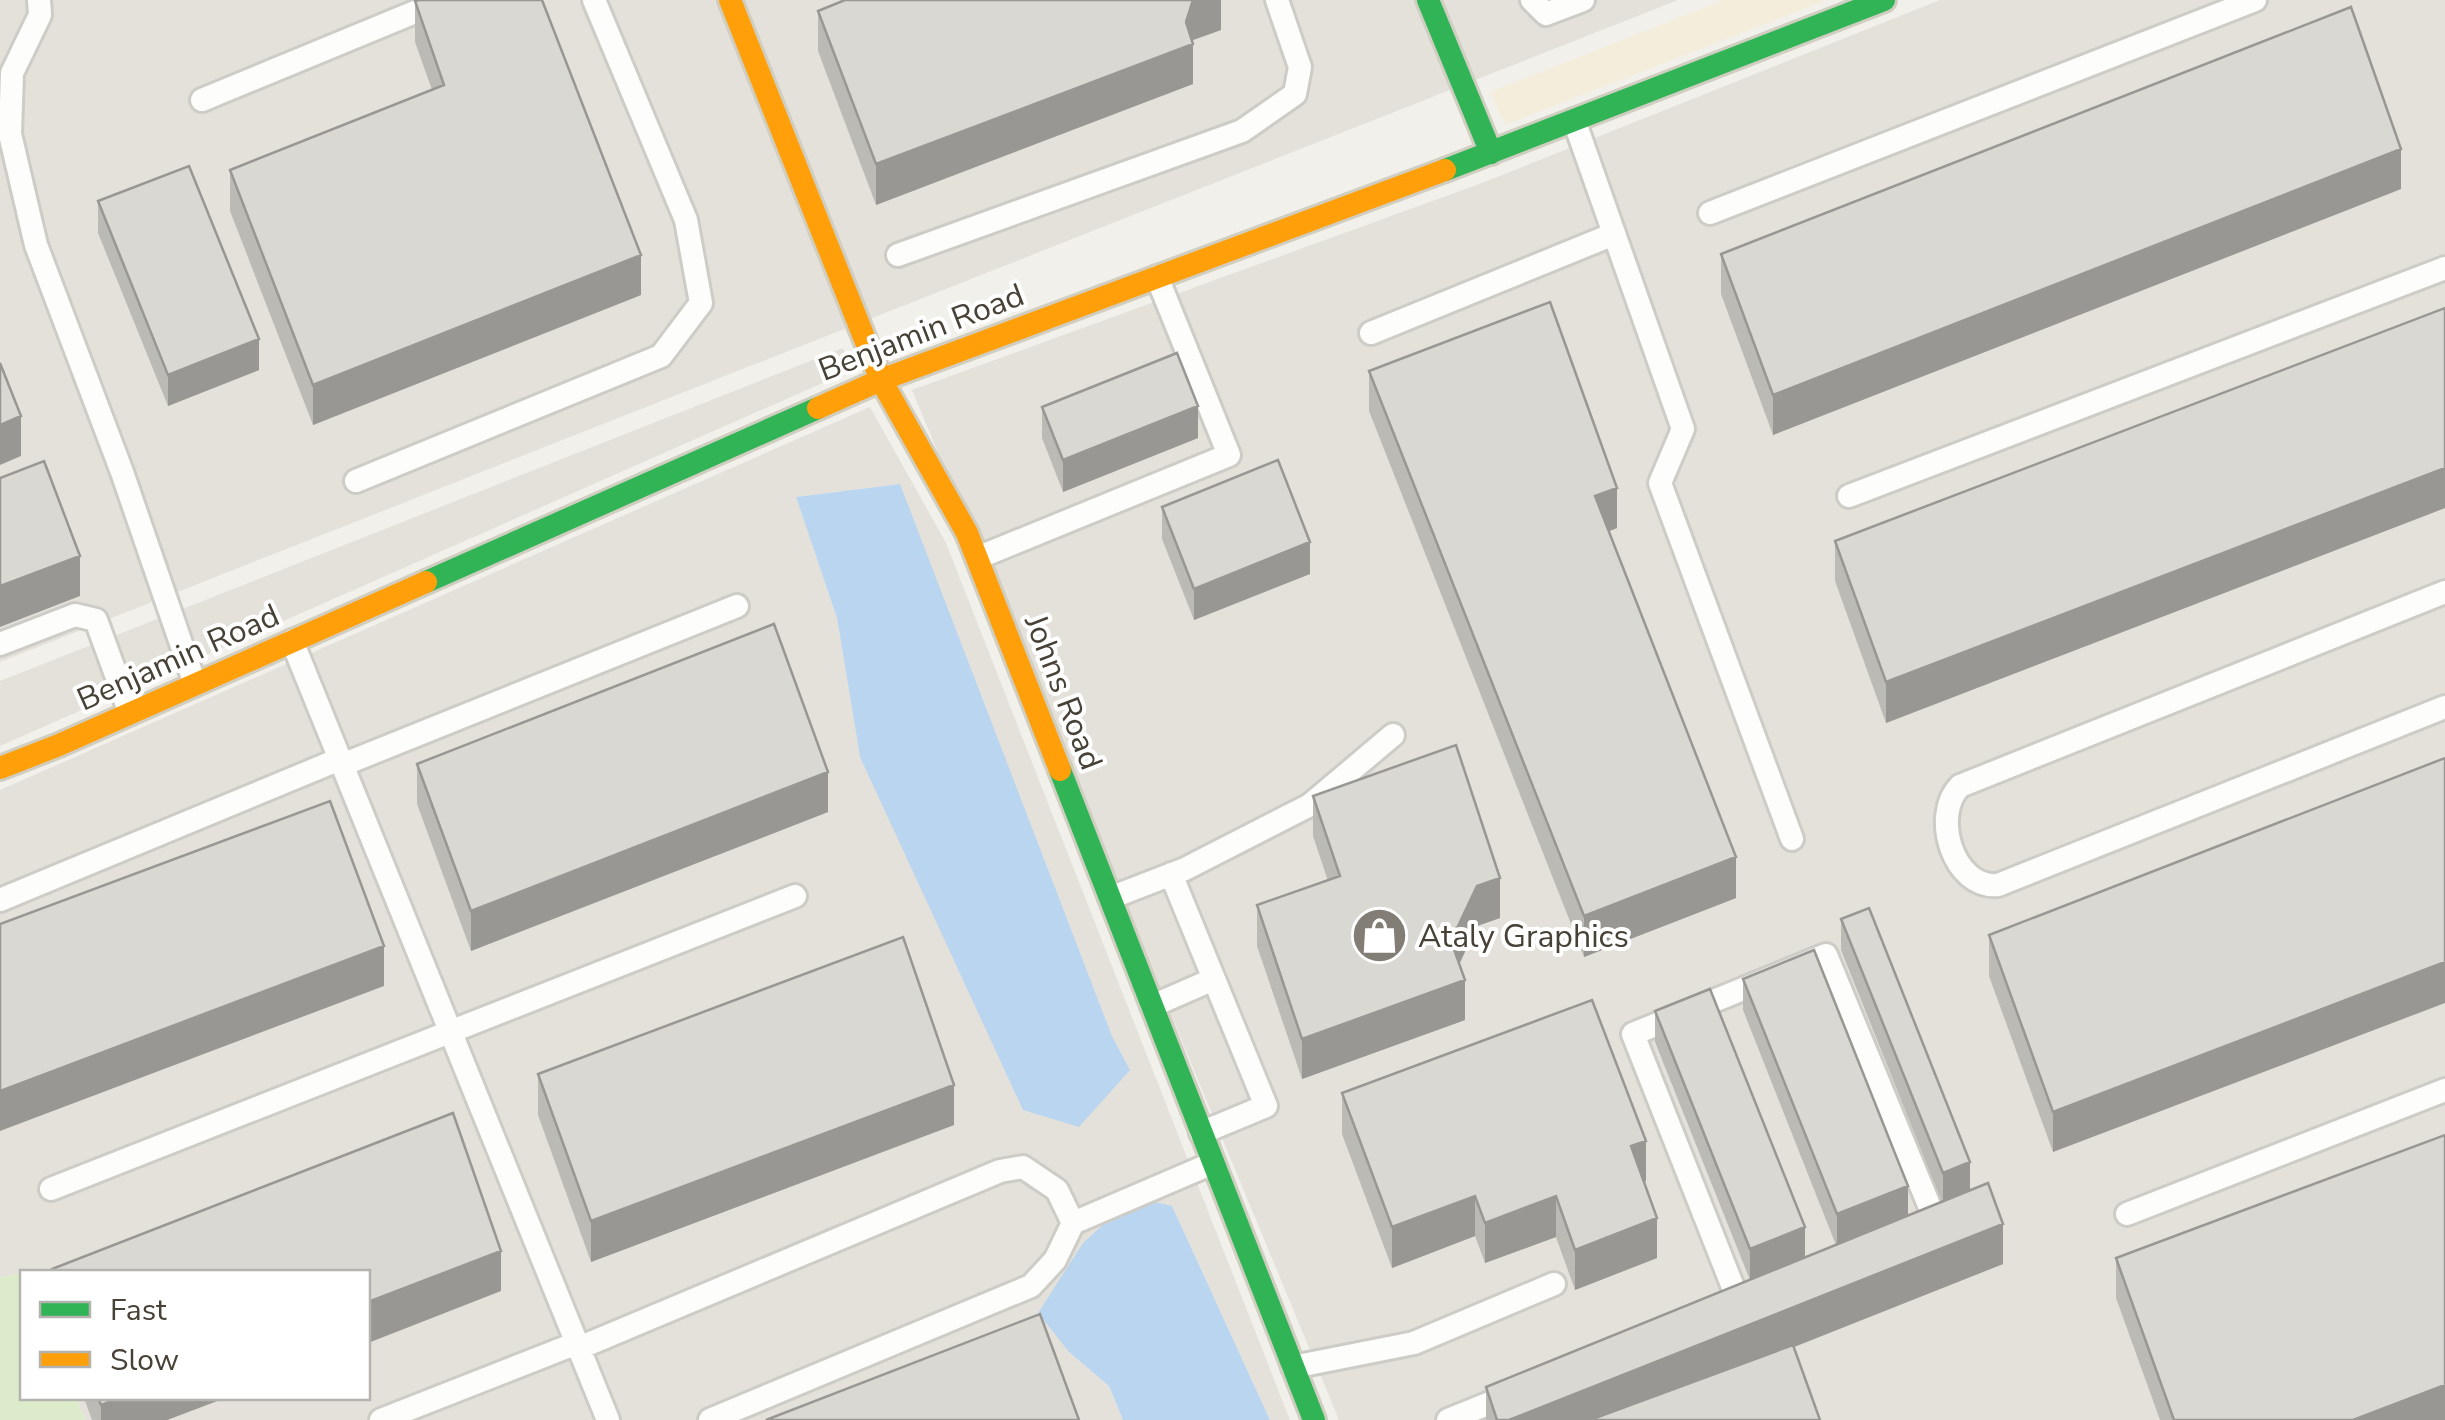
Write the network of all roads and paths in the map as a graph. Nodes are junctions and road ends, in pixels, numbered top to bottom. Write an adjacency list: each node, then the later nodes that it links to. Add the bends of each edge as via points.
1 (39, 0): 28 (lane, via 40,14 12,73 10,134 36,245)
2 (444, 0): 11 (lane)
3 (594, 0): 21 (lane, via 686,220 701,303 661,356)
4 (730, 0): 20 (street, Johns Road)
5 (1277, 0): 16 (lane, via 1300,68 1296,94 1242,132)
6 (1428, 0): 13 (street)
7 (1532, 0): 8 (lane, via 1546,14)
8 (1582, 0)
9 (1884, 0): 12 (street, Benjamin Road)
10 (2255, 0): 14 (lane)
11 (202, 100)
12 (1574, 120): 13 (street, Benjamin Road); 15 (lane)
13 (1491, 152): 18 (street, Benjamin Road)
14 (1710, 213)
15 (1614, 234): 19 (lane); 34 (lane, via 1683,429 1660,483)
16 (898, 255)
17 (2445, 268): 22 (lane)
18 (1157, 277): 20 (street, Benjamin Road); 23 (lane, via 1229,455)
19 (1371, 333)
20 (881, 380): 23 (street, Johns Road); 26 (street, Benjamin Road)
21 (356, 481)
22 (1848, 496)
23 (976, 558): 37 (street, Johns Road)
24 (2445, 592): 29 (lane, via 1960,786 1947,807 1952,851 1974,880 1998,885)
25 (737, 606): 32 (lane)
26 (292, 641): 28 (street, Benjamin Road); 32 (lane)
27 (0, 644): 30 (lane, via 75,616 96,620)
28 (195, 684): 30 (street, Benjamin Road)
29 (2445, 707)
30 (130, 713): 33 (street, Benjamin Road)
31 (1393, 735): 35 (lane, via 1310,805)
32 (341, 762): 38 (lane); 41 (lane)
33 (0, 768)
34 (1792, 840)
35 (1171, 874): 37 (lane); 39 (lane)
36 (795, 896): 41 (lane)
37 (1110, 898): 40 (street, Johns Road)
38 (0, 900)
39 (1214, 980): 40 (lane); 43 (lane, via 1266,1106)
40 (1152, 1006): 43 (street, Johns Road)
41 (450, 1032): 45 (lane); 51 (lane)
42 (2445, 1090): 46 (lane)
43 (1201, 1133): 44 (street, Johns Road)
44 (1214, 1163): 47 (lane); 52 (street, Johns Road)
45 (51, 1189)
46 (2127, 1214)
47 (1073, 1223): 51 (lane, via 1057,1190 1023,1167 1000,1171); 56 (lane, via 1055,1260 1032,1286)
48 (1902, 1242): 50 (lane, via 1938,1228 1826,955 1633,1034)
49 (1554, 1284): 52 (lane, via 1414,1343)
50 (1740, 1305)
51 (578, 1346): 54 (lane); 55 (lane)
52 (1293, 1367): 57 (street, Johns Road)
53 (1541, 1383): 58 (lane)
54 (381, 1420)
55 (608, 1420)
56 (710, 1420)
57 (1314, 1420)
58 (1448, 1420)

